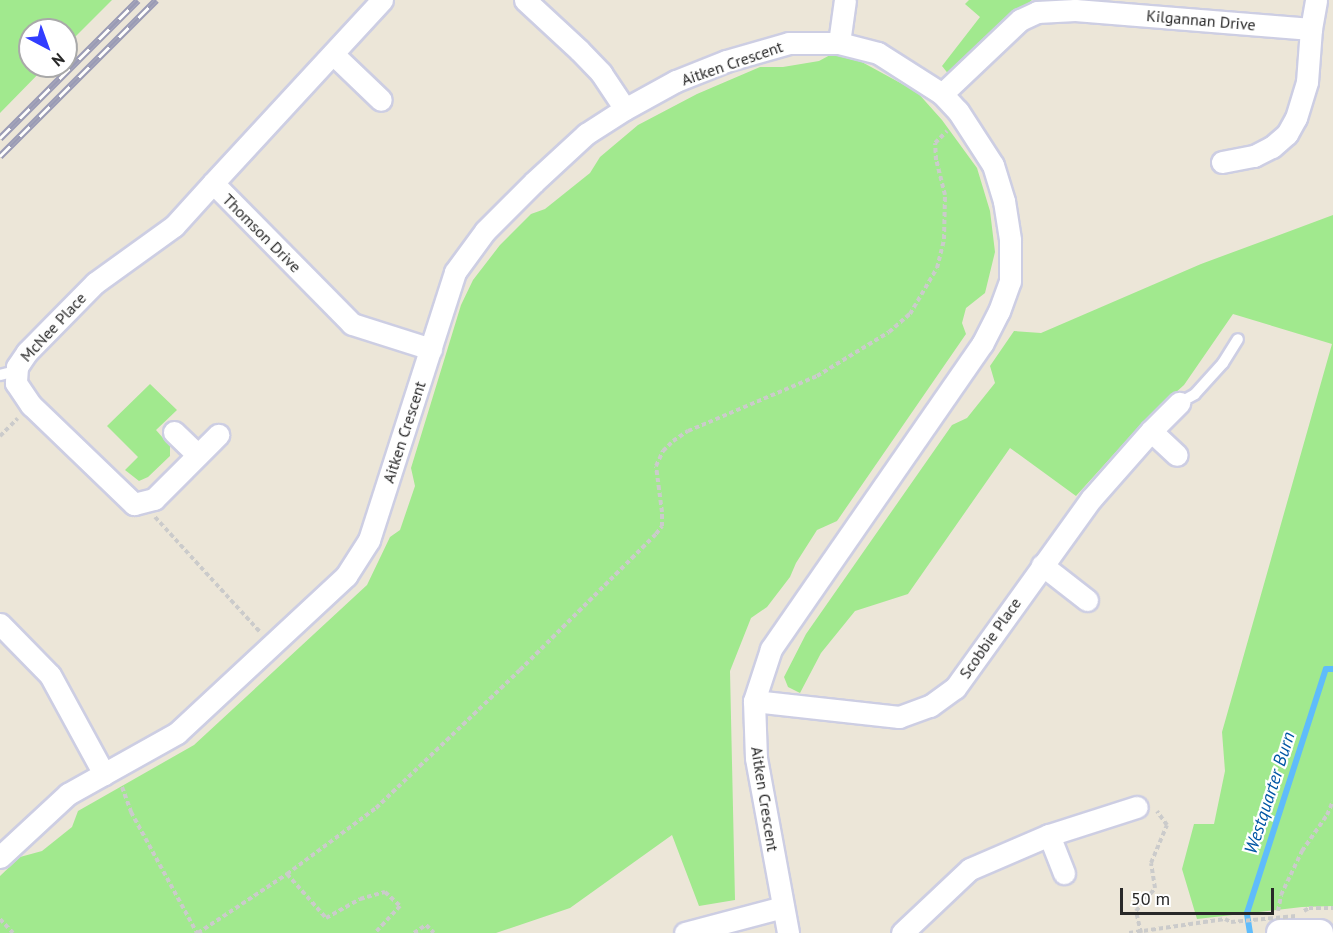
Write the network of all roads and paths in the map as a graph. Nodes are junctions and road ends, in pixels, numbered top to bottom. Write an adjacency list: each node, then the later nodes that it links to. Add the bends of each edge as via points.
1 (382, 0): 7 (street, Thomson Drive)
2 (525, 0): 10 (street, via 586,57)
3 (845, 0): 6 (street)
4 (1316, 0): 5 (street)
5 (1311, 29): 8 (street, Kilgannan Drive, via 1075,10 1037,12 1020,20); 12 (street, via 1307,82 1287,134 1254,156)
6 (839, 43): 8 (street, Aitken Crescent, via 878,53); 10 (street, Aitken Crescent, via 789,43 726,61 676,81)
7 (333, 54): 9 (street); 13 (street, Thomson Drive)
8 (942, 94): 11 (street, Aitken Crescent)
9 (381, 100)
10 (625, 109): 15 (street, Aitken Crescent, via 586,134 485,231 455,272)
11 (958, 111): 28 (street, Aitken Crescent, via 993,165 1010,240 1010,281 982,344 771,649); 35 (path, via 953,124 935,143 945,195 944,239 937,268 910,314 889,332 817,376 688,430 673,441 656,466 662,526 656,534 376,808)
12 (1222, 162)
13 (213, 183): 15 (street, Thomson Drive, via 352,324); 16 (street, McNee Place, via 174,226 95,283)
14 (1238, 339): 17 (lane, Scobbie Place, via 1195,394)
15 (430, 349): 27 (street, Aitken Crescent, via 369,540 346,576)
16 (8, 373): 23 (street, McNee Place, via 31,405 125,499 134,504)
17 (1179, 403): 18 (street, Scobbie Place)
18 (1151, 430): 22 (street); 24 (street, Scobbie Place, via 1091,499)
19 (174, 432): 21 (street)
20 (218, 435): 21 (street)
21 (198, 455): 23 (street)
22 (1177, 455)
23 (146, 503): 27 (path)
24 (1042, 565): 25 (street); 28 (street, Scobbie Place, via 955,688 930,706 899,717)
25 (1088, 600)
26 (0, 624): 29 (street, via 50,675)
27 (272, 645): 29 (street, Aitken Crescent, via 177,733)
28 (754, 701): 36 (street, Aitken Crescent, via 756,758)
29 (111, 771): 33 (street, Aitken Crescent, via 68,794); 41 (path)
30 (1333, 801): 38 (path, via 1281,895)
31 (1137, 807): 32 (street); 39 (path, via 1160,812 1167,825 1151,863 1155,888 1136,911)
32 (1049, 835): 34 (street); 47 (street, via 970,869)
33 (0, 857)
34 (1064, 873)
35 (287, 874): 41 (path); 42 (path, via 326,918 360,899 385,892 400,906)
36 (783, 907): 45 (street); 46 (street, Aitken Crescent)
37 (0, 919): 40 (path)
38 (1294, 927): 39 (path, bridge, via 1225,919)
39 (1141, 931): 48 (path)
40 (13, 933)
41 (198, 933)
42 (375, 933)
43 (414, 933): 44 (path, via 426,924)
44 (434, 933)
45 (685, 933)
46 (788, 933)
47 (902, 933)
48 (1129, 933)

